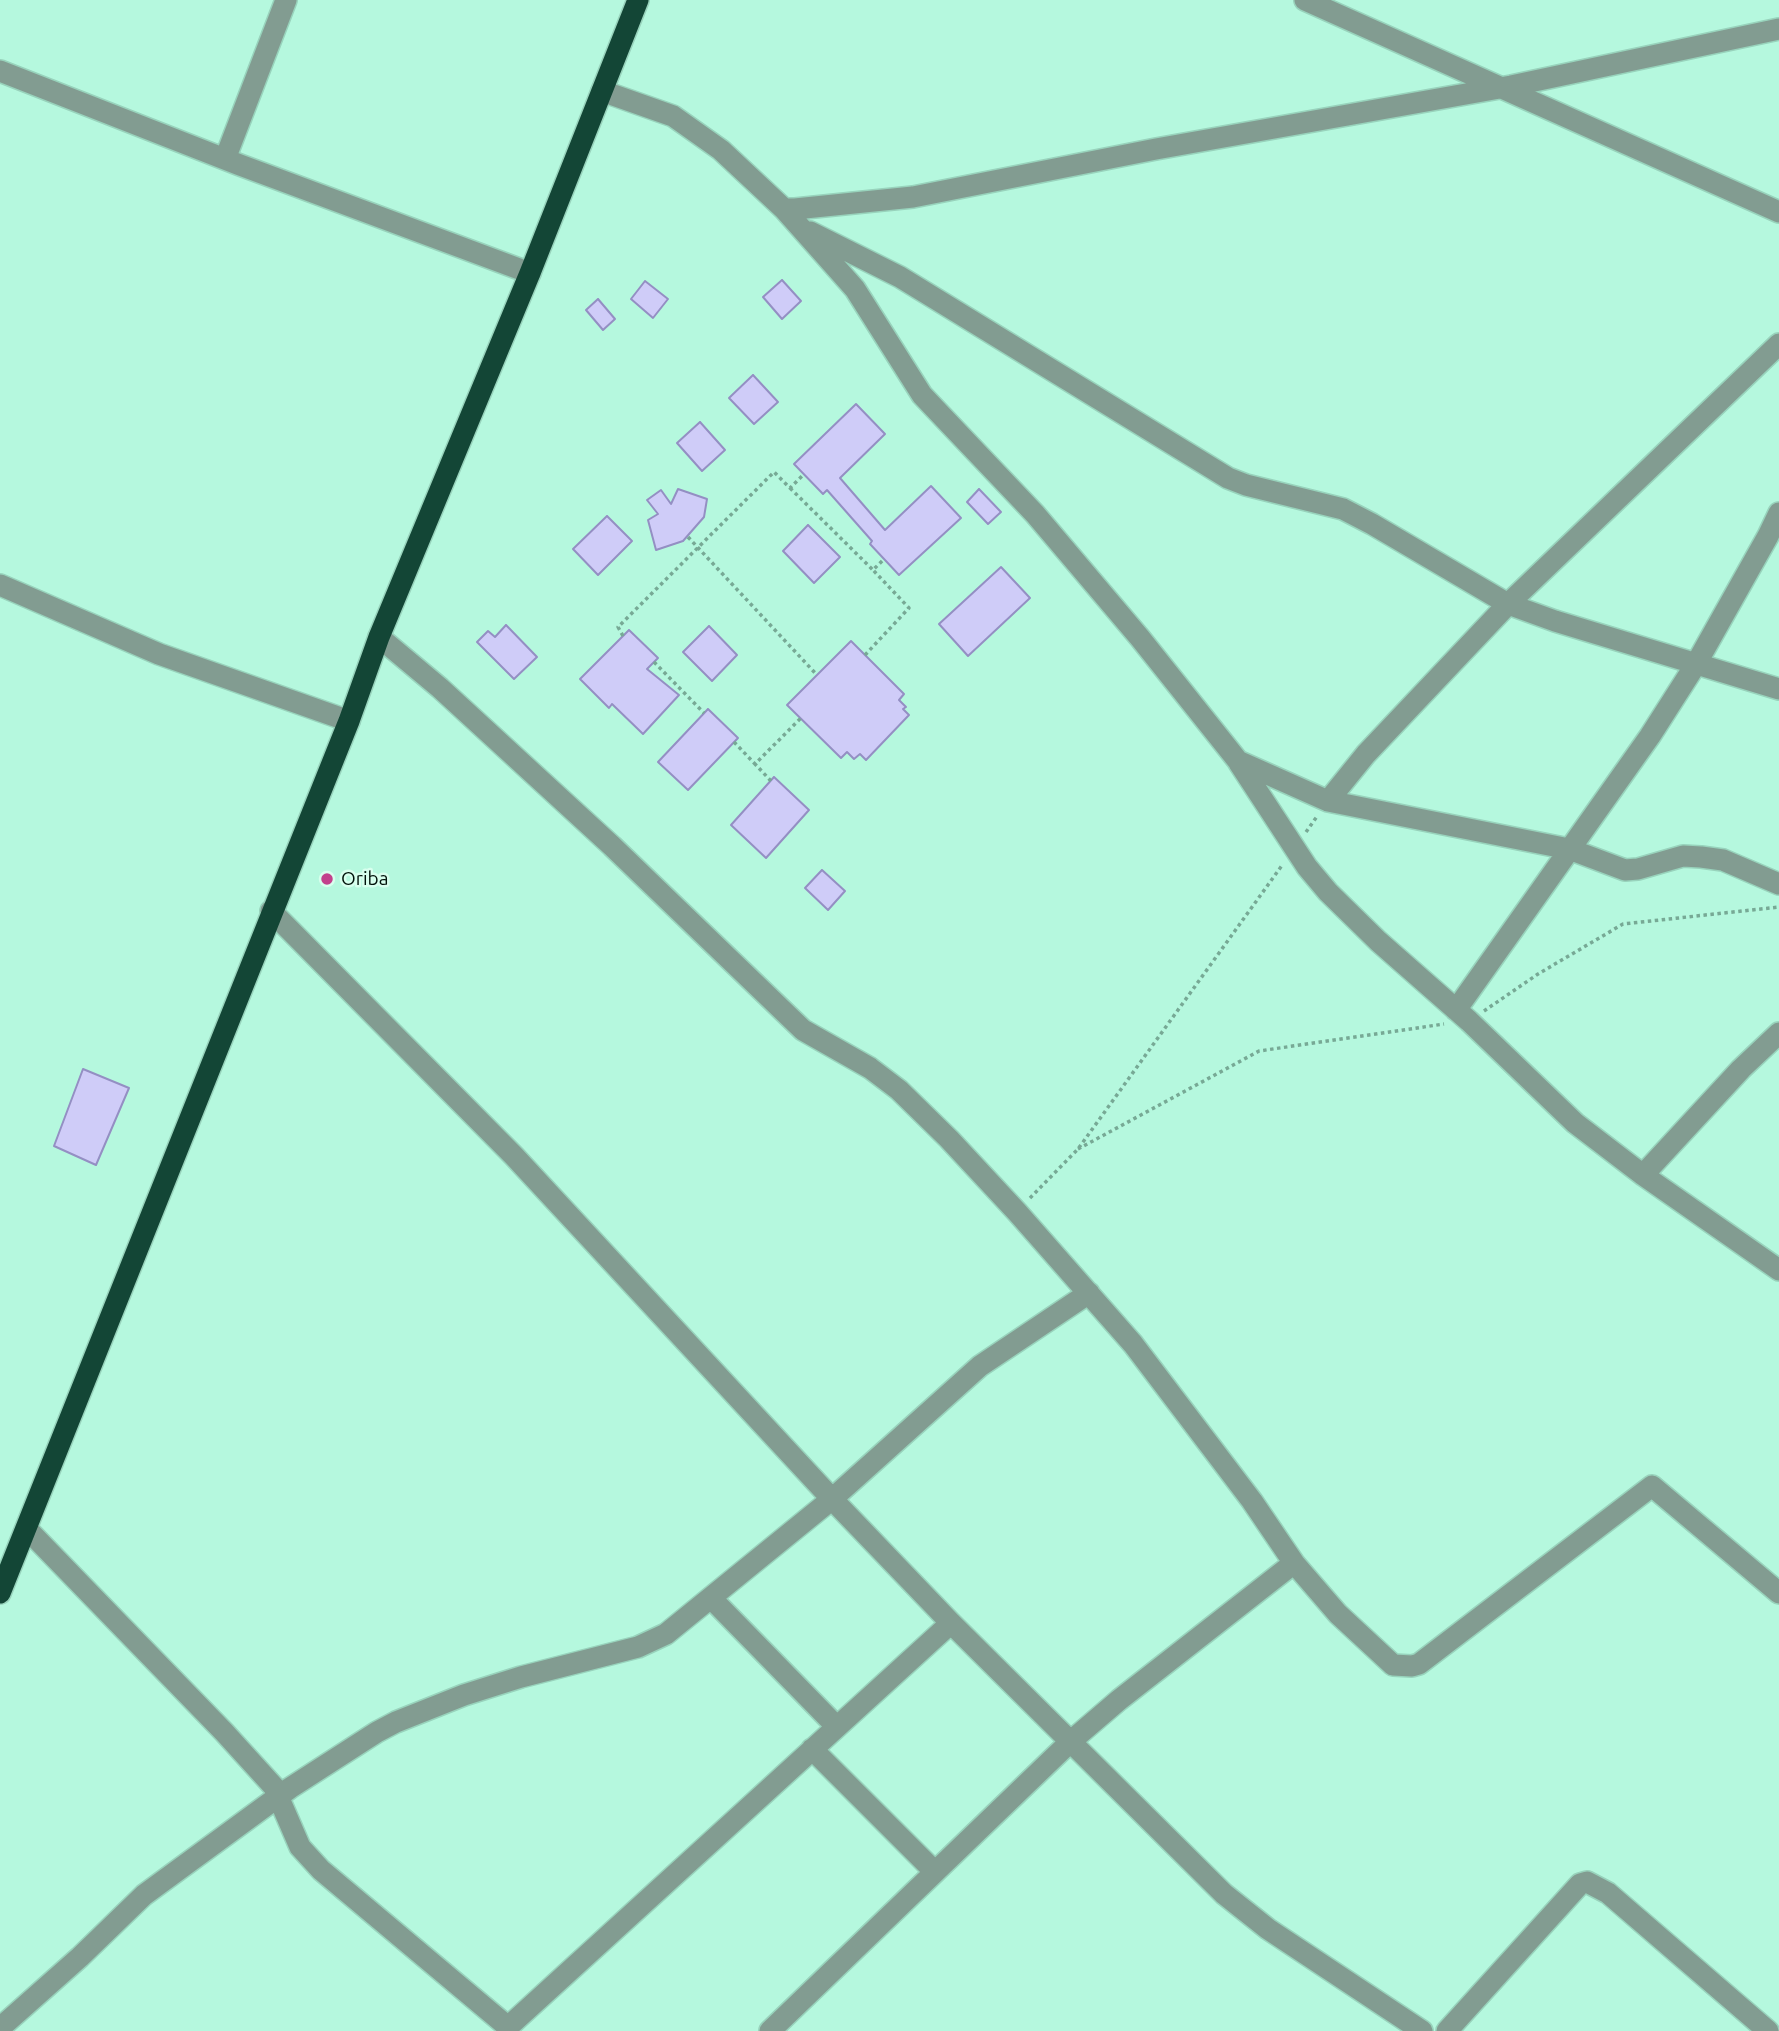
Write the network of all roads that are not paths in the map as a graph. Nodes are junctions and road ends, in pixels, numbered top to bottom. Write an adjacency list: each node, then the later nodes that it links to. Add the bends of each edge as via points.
1 (286, 0): 8 (street)
2 (638, 0): 7 (highway)
3 (1305, 0): 6 (street)
4 (1779, 29): 6 (street)
5 (0, 71): 8 (street)
6 (1503, 87): 9 (street, via 913,197); 10 (street)
7 (602, 91): 9 (street, via 673,116 721,150); 12 (highway)
8 (226, 159): 12 (street)
9 (784, 209): 11 (street)
10 (1779, 212)
11 (799, 226): 16 (street, via 901,277 1228,478 1343,509); 21 (street, via 855,289 922,395 1035,514)
12 (530, 273): 17 (highway)
13 (1779, 344): 16 (street)
14 (1779, 513): 18 (street)
15 (0, 585): 20 (street, via 159,654)
16 (1508, 604): 18 (street); 22 (street, via 1366,754)
17 (379, 638): 20 (highway); 30 (street, via 612,846 803,1030 899,1090)
18 (1696, 664): 19 (street); 23 (street)
19 (1779, 689)
20 (349, 720): 25 (highway)
21 (1238, 761): 22 (street); 26 (street, via 1294,849 1328,892 1417,978)
22 (1328, 801): 23 (street)
23 (1569, 849): 24 (street, via 1625,870 1683,856 1723,860); 26 (street)
24 (1779, 884)
25 (271, 911): 31 (street, via 514,1156); 32 (highway)
26 (1463, 1015): 28 (street, via 1575,1123)
27 (1779, 1033): 28 (street)
28 (1643, 1175): 29 (street)
29 (1779, 1270)
30 (1090, 1293): 31 (street, via 980,1366); 33 (street, via 1165,1384)
31 (832, 1499): 36 (street); 37 (street)
32 (27, 1529): 34 (highway); 41 (street, via 239,1747)
33 (1294, 1563): 35 (street, via 1338,1614 1393,1665 1412,1666 1652,1486); 39 (street)
34 (0, 1593)
35 (1779, 1593)
36 (711, 1598): 38 (street); 41 (street, via 666,1634 638,1647 521,1677 396,1722)
37 (951, 1623): 38 (street); 39 (street)
38 (837, 1727): 40 (street)
39 (1070, 1742): 42 (street); 46 (street, via 1224,1894 1268,1929)
40 (812, 1749): 42 (street); 44 (street)
41 (279, 1796): 43 (street, via 144,1895); 44 (street, via 300,1847 321,1870)
42 (935, 1872): 45 (street)
43 (0, 2028)
44 (508, 2030)
45 (771, 2031)
46 (1422, 2031)
47 (1447, 2031): 48 (street, via 1580,1884 1587,1882 1608,1892)
48 (1768, 2031)

